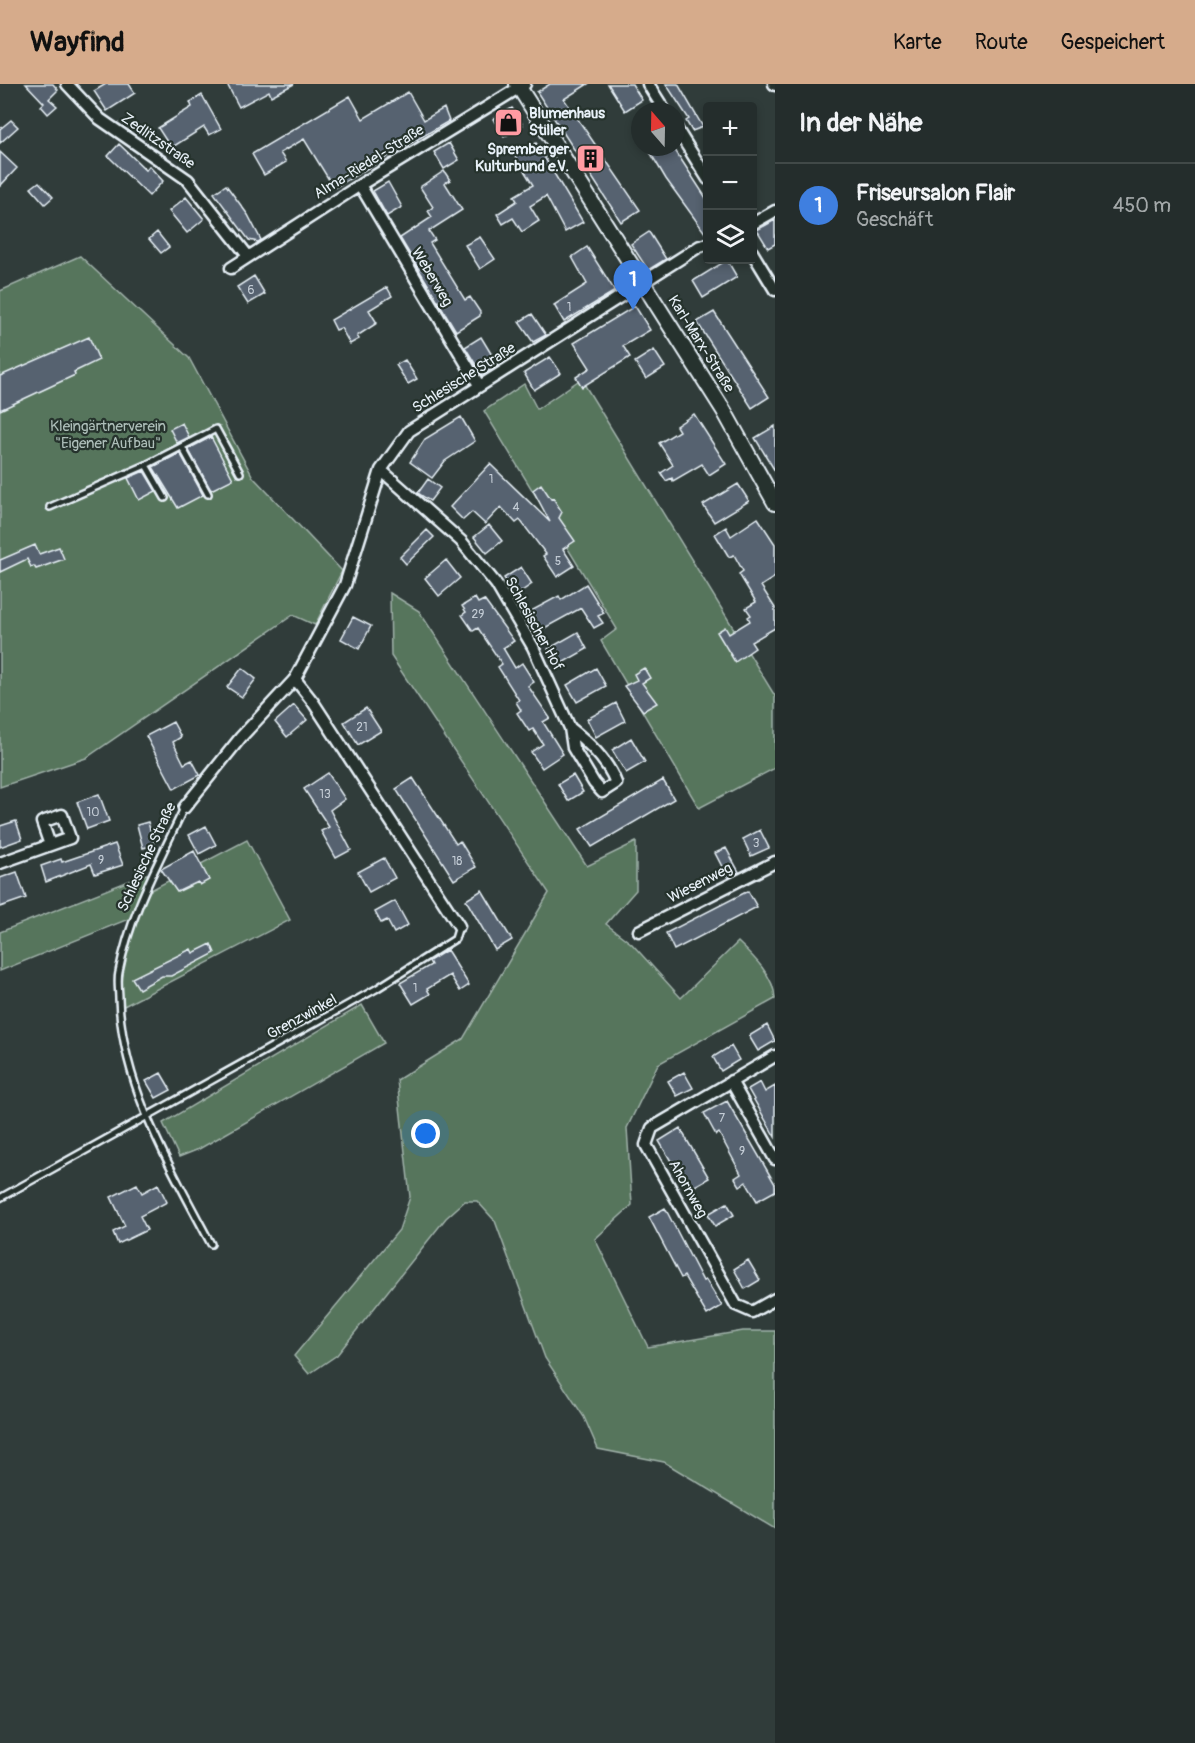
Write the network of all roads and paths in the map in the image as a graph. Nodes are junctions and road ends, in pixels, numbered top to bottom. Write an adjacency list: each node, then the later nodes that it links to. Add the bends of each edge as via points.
1 (66, 84): 11 (street, Zedlitzstraße, via 100,119 188,180)
2 (648, 84): 4 (street)
3 (520, 85): 7 (street, Alma-Riedel-Straße); 14 (main road, Karl-Marx-Straße)
4 (659, 102)
5 (685, 142): 6 (street)
6 (703, 171)
7 (360, 185): 11 (street, Alma-Riedel-Straße); 16 (street, Weberweg)
8 (775, 211): 9 (street)
9 (757, 222)
10 (703, 245): 14 (street, Schlesische Straße)
11 (248, 256): 13 (street, Alma-Riedel-Straße)
12 (757, 259): 15 (street)
13 (231, 268)
14 (644, 282): 16 (street, Schlesische Straße); 23 (main road, Karl-Marx-Straße, via 724,411)
15 (775, 290)
16 (479, 386): 19 (street, Schlesische Straße, via 409,431)
17 (182, 447): 18 (lane); 20 (lane, via 216,429); 21 (lane)
18 (146, 465): 22 (lane); 24 (lane)
19 (381, 470): 25 (street, Schlesische Straße, via 345,585); 26 (street, Schlesischer Hof, via 461,541 496,584 533,647)
20 (240, 473)
21 (208, 495)
22 (165, 498)
23 (775, 503)
24 (50, 507)
25 (295, 679): 27 (street, Schlesische Straße); 31 (street)
26 (570, 728): 26 (street, Schlesischer Hof, via 573,748 594,783 602,792 616,783 612,772)
27 (184, 808): 35 (lane, Schlesische Straße, via 136,908 118,974 120,1018 128,1060)
28 (50, 845): 30 (street)
29 (775, 862): 32 (street, Wiesenweg)
30 (0, 863)
31 (459, 926): 35 (lane, Grenzwinkel, via 455,939 376,989)
32 (639, 931)
33 (775, 1056): 34 (street)
34 (731, 1081): 36 (street); 39 (street, Ahornweg, via 652,1128 646,1145 736,1305 752,1312)
35 (147, 1118): 37 (lane, Grenzwinkel); 38 (lane)
36 (775, 1159)
37 (0, 1198)
38 (211, 1244)
39 (775, 1299)

